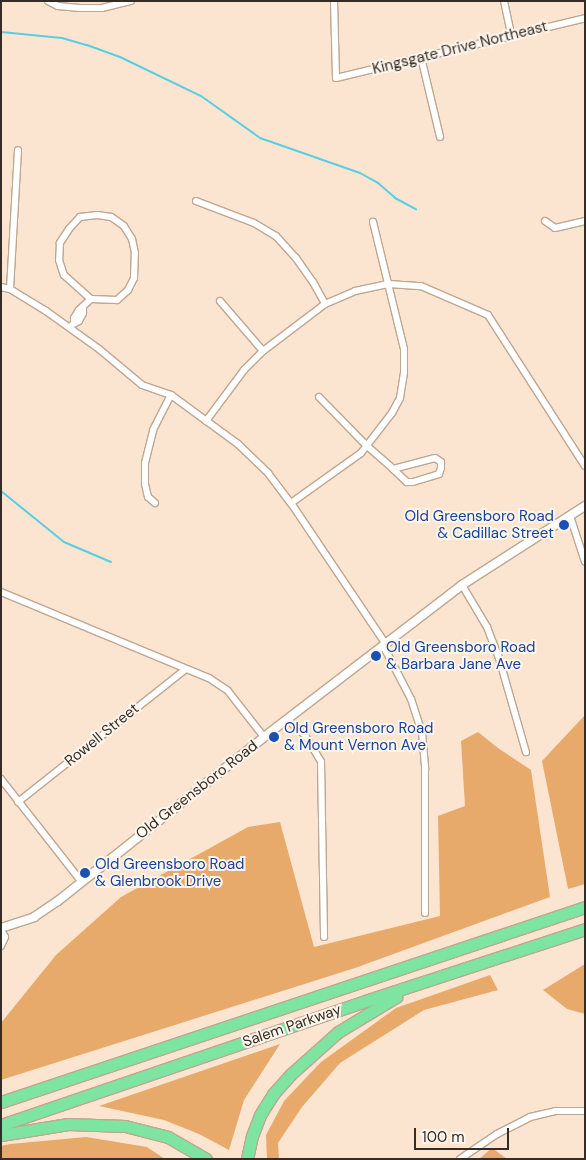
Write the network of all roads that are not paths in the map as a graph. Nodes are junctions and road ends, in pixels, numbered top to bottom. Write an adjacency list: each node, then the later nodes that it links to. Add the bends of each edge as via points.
1 (48, 1): 5 (street)
2 (131, 1): 5 (street, via 102,8)
3 (334, 1): 8 (street, Kingsgate Drive Northeast, via 336,78)
4 (504, 1): 7 (street)
5 (59, 4)
6 (585, 18): 7 (street, Kingsgate Drive Northeast)
7 (511, 35): 8 (street, Kingsgate Drive Northeast)
8 (421, 57): 9 (street)
9 (440, 137)
10 (18, 150): 17 (street)
11 (196, 200): 20 (street, via 254,223 276,236 296,258)
12 (545, 221): 14 (street, via 555,228)
13 (374, 222): 15 (street)
14 (585, 222)
15 (389, 284): 20 (street, via 355,291); 26 (street, via 404,349 402,386 396,406); 27 (street, via 421,286 488,315)
16 (1, 287): 17 (street)
17 (10, 289): 21 (street)
18 (91, 299): 18 (street, via 117,300 128,290 134,278 132,239 124,226 111,217 80,217 60,243 64,275); 21 (street, via 79,310)
19 (220, 301): 22 (street)
20 (325, 304): 22 (street)
21 (72, 325): 23 (street, via 142,385)
22 (264, 351): 25 (street, via 244,370)
23 (171, 395): 25 (street); 29 (street, via 153,430 145,463 148,497)
24 (319, 396): 26 (street)
25 (206, 420): 30 (street, via 238,444 268,473)
26 (368, 446): 28 (street); 30 (street)
27 (585, 466)
28 (393, 469): 28 (street, via 434,458 441,462 439,474 413,482 407,482)
29 (155, 503)
30 (291, 503): 36 (street)
31 (585, 506): 32 (street, Old Greensboro Road)
32 (570, 516): 33 (street); 34 (street, Old Greensboro Road)
33 (585, 562)
34 (462, 585): 36 (street, Old Greensboro Road); 40 (street, via 487,627 499,658)
35 (1, 592): 37 (street)
36 (385, 643): 38 (street, Old Greensboro Road); 45 (street, via 411,699 422,732)
37 (186, 669): 39 (street, via 209,678 228,691); 42 (street, Rowell Street)
38 (287, 719): 39 (street, Old Greensboro Road); 48 (street, via 305,735 321,762)
39 (264, 736): 43 (street, Old Greensboro Road)
40 (526, 752)
41 (1, 779): 42 (street)
42 (18, 802): 43 (street)
43 (81, 881): 46 (street, Old Greensboro Road, via 36,916)
44 (585, 907): 51 (highway, Salem Parkway)
45 (425, 913)
46 (1, 929): 49 (street, via 5,938)
47 (585, 929): 50 (highway, Salem Parkway)
48 (324, 937)
49 (1, 946)
50 (430, 981): 53 (highway, Salem Parkway); 56 (highway, via 352,1022 301,1063 273,1094 260,1115)
51 (1, 1102)
52 (585, 1111): 57 (street, via 555,1111 530,1117)
53 (1, 1125)
54 (1, 1135): 55 (highway, via 68,1124 125,1126 168,1137)
55 (206, 1159)
56 (247, 1159)
57 (460, 1159)

